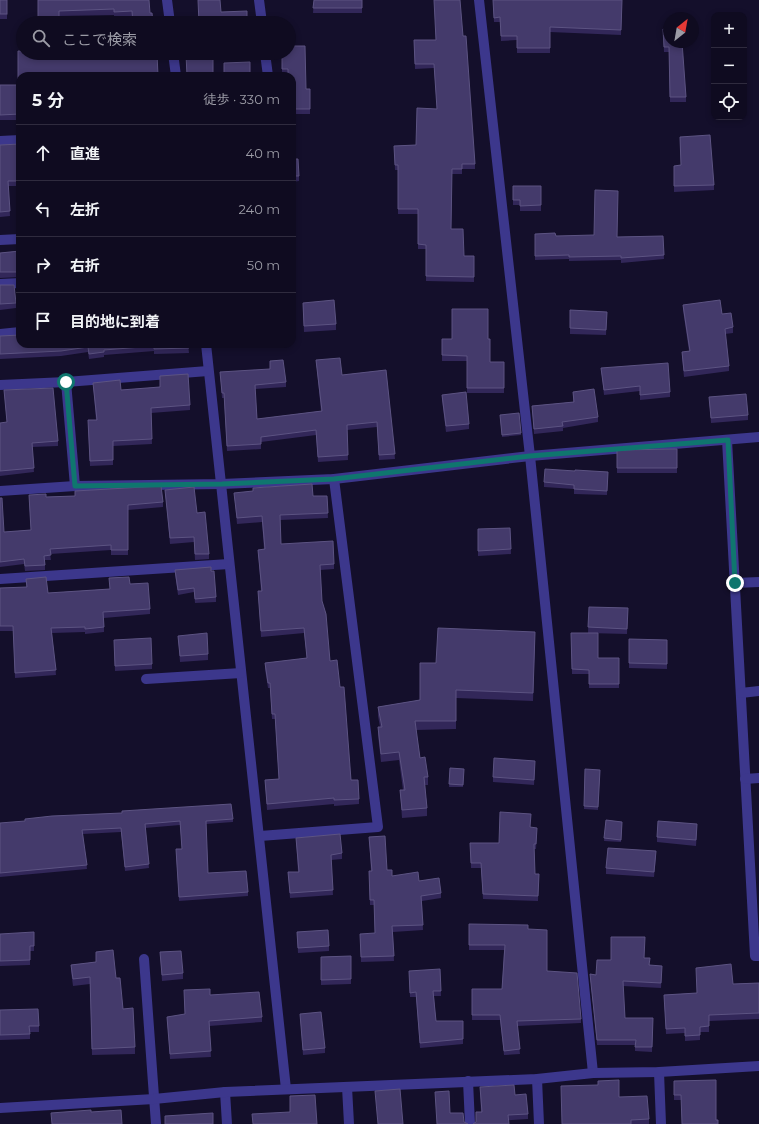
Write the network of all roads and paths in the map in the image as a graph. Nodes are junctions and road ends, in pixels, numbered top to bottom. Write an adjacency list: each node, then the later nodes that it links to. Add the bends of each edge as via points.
1 (167, 0): 4 (street)
2 (259, 0): 5 (street)
3 (479, 0): 24 (street)
4 (169, 16)
5 (261, 16)
6 (175, 60): 8 (street)
7 (266, 60): 9 (street)
8 (176, 72)
9 (267, 72)
10 (16, 140): 11 (street)
11 (0, 141)
12 (16, 239): 13 (street)
13 (0, 240)
14 (16, 283): 15 (street)
15 (0, 284)
16 (16, 332): 17 (street)
17 (0, 334)
18 (206, 348): 19 (street)
19 (208, 371): 20 (street); 26 (street)
20 (66, 382): 21 (street); 27 (street)
21 (0, 385)
22 (759, 437): 23 (street)
23 (728, 440): 24 (street); 32 (street)
24 (530, 456): 25 (street); 46 (street)
25 (334, 479): 26 (street); 41 (street, via 378,827)
26 (222, 484): 27 (street); 29 (street)
27 (75, 486): 28 (street)
28 (0, 491)
29 (229, 564): 30 (street); 33 (street)
30 (0, 579)
31 (759, 582): 32 (street)
32 (735, 583): 36 (street)
33 (241, 673): 34 (street); 41 (street)
34 (146, 679)
35 (759, 692): 36 (street)
36 (741, 693): 38 (street)
37 (759, 778): 38 (street)
38 (745, 779): 40 (street)
39 (759, 829): 40 (street)
40 (748, 830): 42 (street, via 755,956)
41 (260, 836): 50 (street)
42 (759, 956)
43 (144, 960): 52 (street)
44 (759, 1066): 45 (street)
45 (659, 1072): 46 (street); 59 (street)
46 (593, 1073): 47 (street)
47 (537, 1079): 48 (street); 58 (street)
48 (468, 1081): 49 (street); 57 (street)
49 (347, 1087): 50 (street); 56 (street)
50 (286, 1089): 51 (street)
51 (225, 1092): 52 (street); 55 (street)
52 (154, 1099): 53 (street); 54 (street)
53 (0, 1108)
54 (156, 1124)
55 (227, 1124)
56 (349, 1124)
57 (470, 1124)
58 (539, 1124)
59 (661, 1124)

